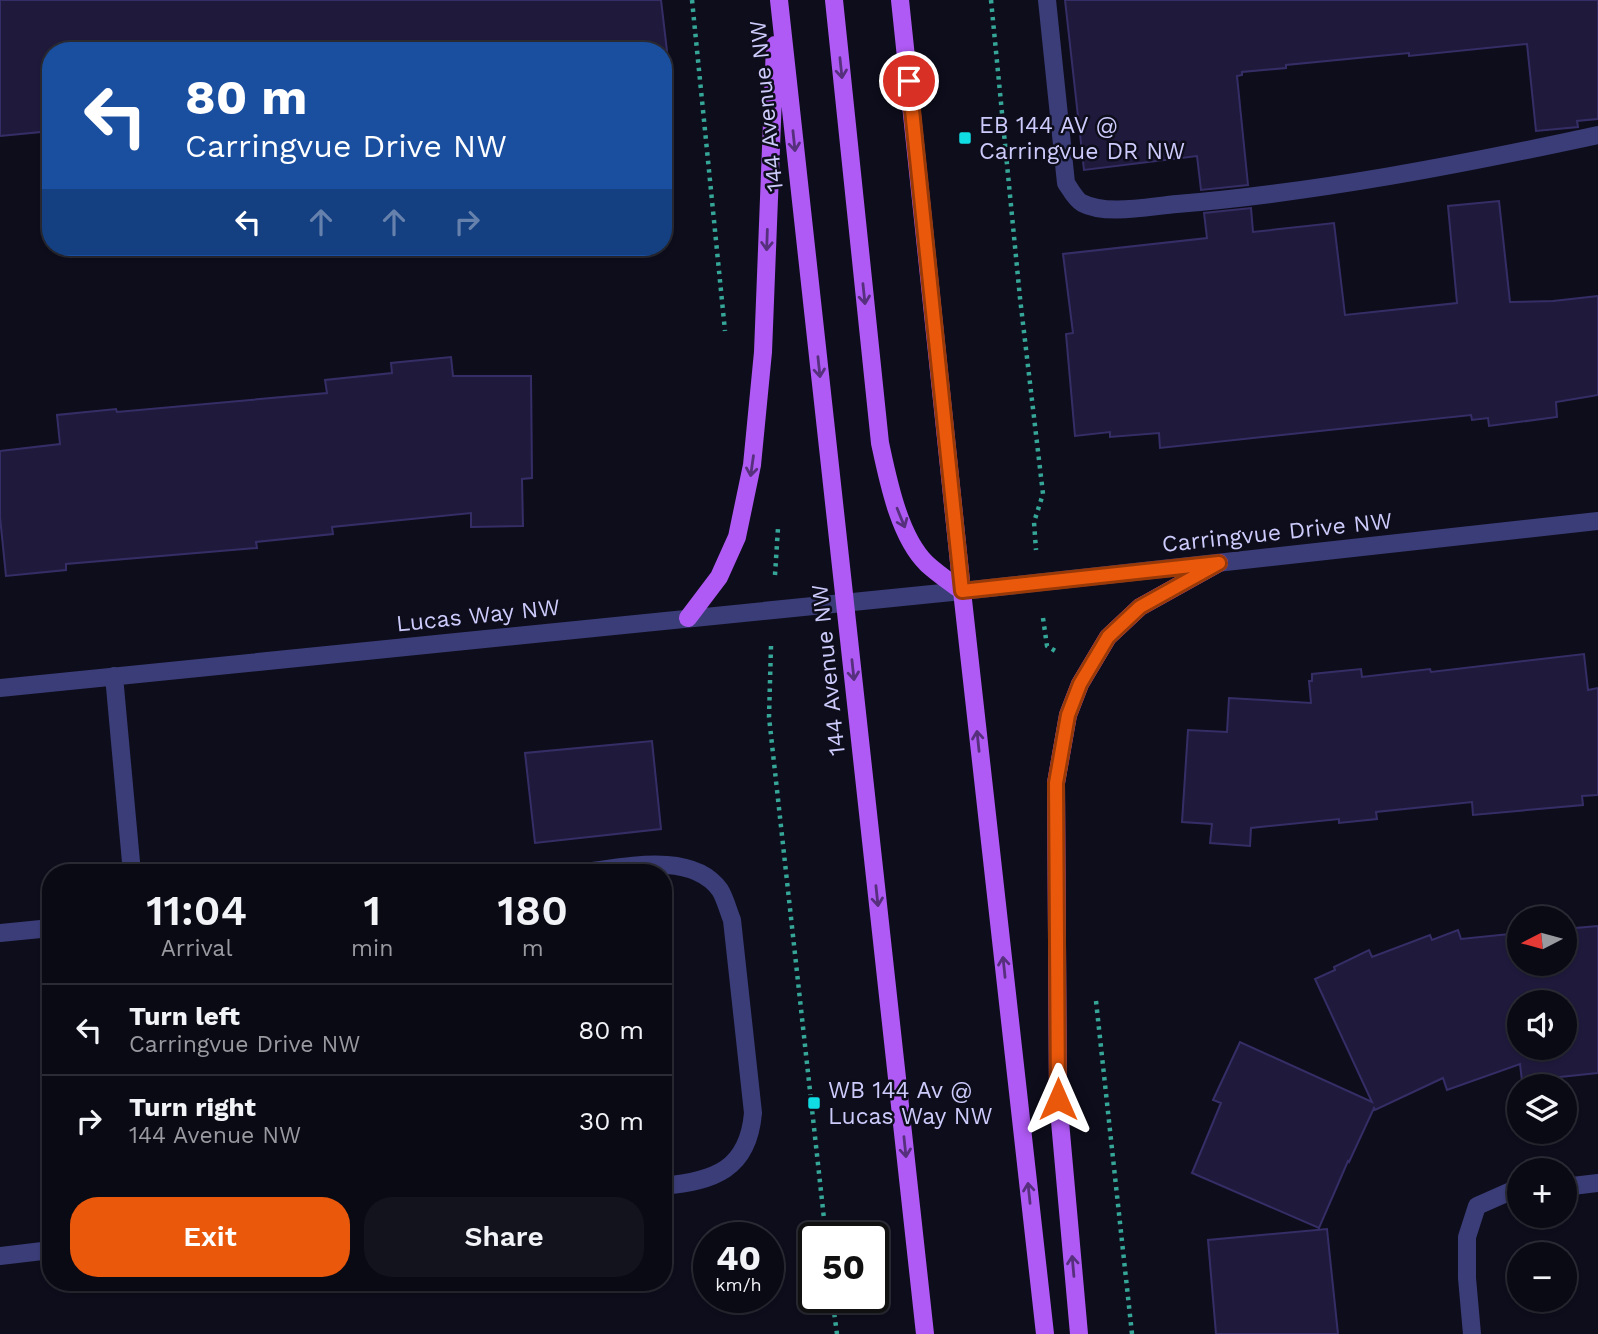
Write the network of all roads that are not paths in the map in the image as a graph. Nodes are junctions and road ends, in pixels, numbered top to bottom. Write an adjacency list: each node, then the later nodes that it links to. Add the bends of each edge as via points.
1 (778, 0): 9 (main road, 144 Avenue NW, one-way to 9); 10 (main road, one-way to 10, via 763,352 752,465 737,537 719,577)
2 (834, 0): 8 (main road, one-way to 8, via 880,443 891,495 907,534 926,563)
3 (900, 0): 8 (main road)
4 (1047, 0): 5 (street, via 1066,183 1080,203 1107,210 1347,184)
5 (1598, 135)
6 (1598, 521): 7 (street, Carringvue Drive NW)
7 (1219, 563): 8 (street, Carringvue Drive NW); 25 (main road, one-way to 7, via 1058,1099 1056,783 1068,715 1108,637 1140,607)
8 (962, 591): 9 (street, Lucas Way NW); 24 (main road, one-way to 8)
9 (845, 603): 10 (street, Lucas Way NW); 23 (main road, 144 Avenue NW, one-way to 23)
10 (688, 618): 11 (street, Lucas Way NW)
11 (114, 676): 12 (street, Lucas Way NW); 13 (street)
12 (0, 688)
13 (131, 864)
14 (672, 865): 18 (street, via 710,879 721,892 732,920 753,1113 745,1146 726,1170 700,1181)
15 (42, 929): 16 (street)
16 (0, 933)
17 (1598, 1183): 19 (street)
18 (672, 1185)
19 (1577, 1185)
20 (1507, 1193): 26 (street, via 1476,1206 1467,1237)
21 (42, 1251): 22 (street)
22 (0, 1256)
23 (925, 1334)
24 (1045, 1334)
25 (1080, 1334)
26 (1472, 1334)

